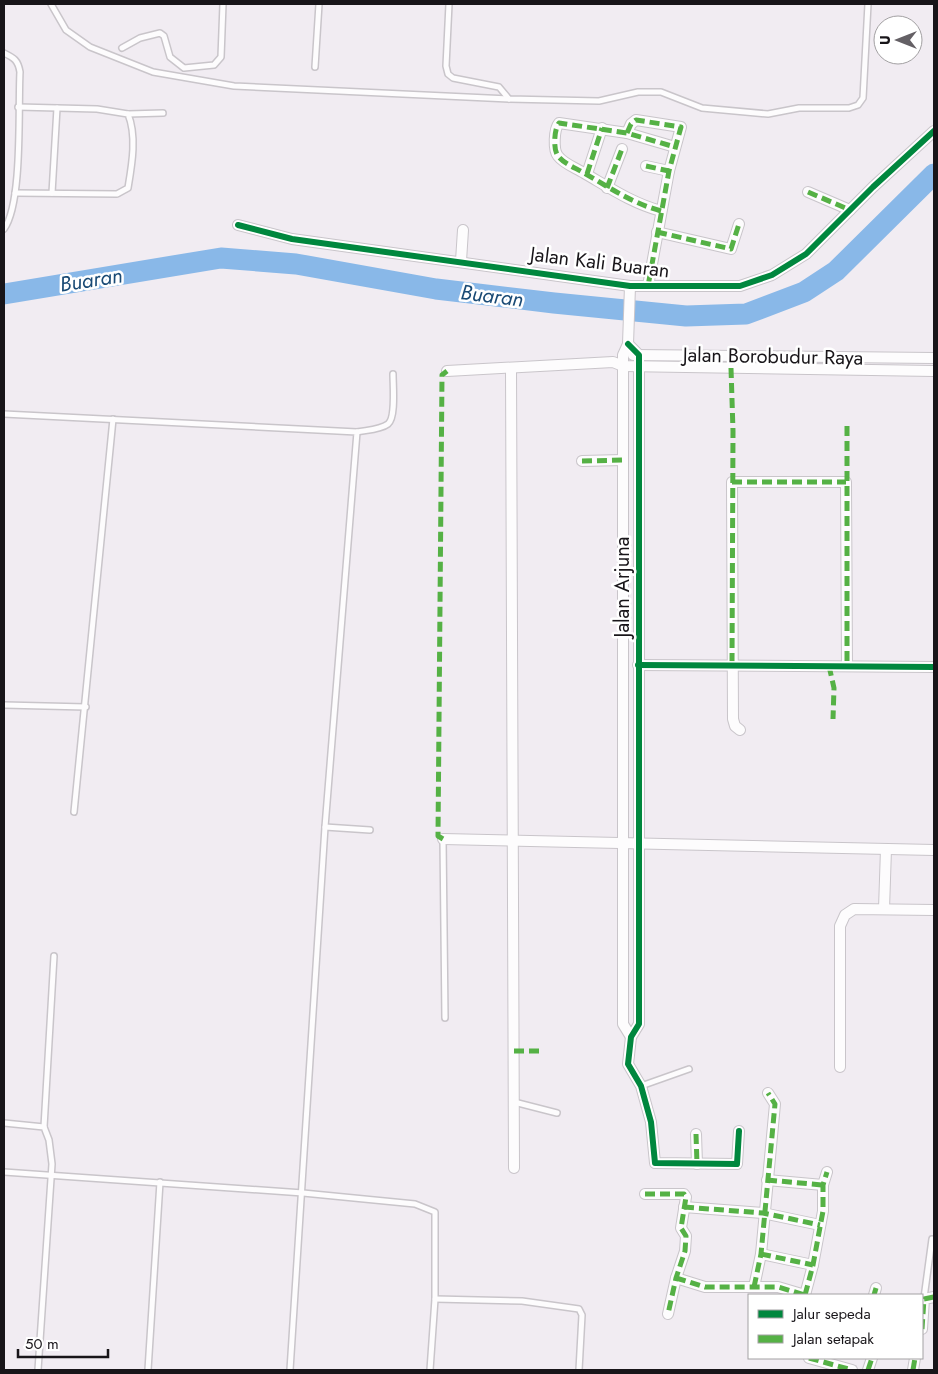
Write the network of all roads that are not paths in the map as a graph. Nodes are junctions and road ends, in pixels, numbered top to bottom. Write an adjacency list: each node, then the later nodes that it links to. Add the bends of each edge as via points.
1 (51, 4): 9 (lane, via 66,30 90,47 153,72 234,86)
2 (223, 4): 6 (lane, via 221,57 214,65 184,68 170,57 164,36 160,33 140,38)
3 (319, 4): 8 (lane)
4 (449, 4): 9 (lane, via 448,74 453,78 500,87)
5 (868, 4): 9 (lane, via 863,98 849,108 799,108 768,114 721,110 695,106 661,92 638,92 599,101)
6 (122, 48)
7 (4, 53): 10 (lane, via 18,63)
8 (315, 67)
9 (510, 99)
10 (18, 107): 11 (lane); 24 (lane)
11 (56, 108): 13 (lane, via 111,110); 25 (lane)
12 (163, 113): 13 (lane)
13 (128, 114): 25 (lane, via 133,126 128,188 117,194)
14 (602, 128): 16 (street); 21 (street); 21 (street, via 557,125 557,155)
15 (934, 131): 26 (street, Jalan Kali Buaran)
16 (627, 133): 17 (street); 17 (street, via 636,120 679,126 681,130)
17 (675, 147): 20 (street)
18 (622, 149): 22 (street)
19 (646, 166): 20 (street)
20 (669, 171): 27 (street)
21 (586, 174): 22 (street)
22 (607, 188): 27 (street)
23 (808, 192): 26 (street)
24 (15, 193): 25 (lane); 30 (lane)
25 (52, 193)
26 (850, 210): 34 (street, Jalan Kali Buaran, via 806,254 772,275 740,286)
27 (661, 211): 32 (street)
28 (740, 224): 32 (street, via 731,249)
29 (238, 225): 33 (street, Jalan Kali Buaran, via 292,239)
30 (4, 229)
31 (463, 230): 33 (street)
32 (657, 232): 34 (street)
33 (461, 261): 35 (street, Jalan Kali Buaran)
34 (648, 286): 35 (street, Jalan Kali Buaran)
35 (630, 289): 36 (street)
36 (628, 340): 37 (street); 38 (street)
37 (623, 355): 38 (street, Jalan Borobudur Raya); 42 (street)
38 (639, 355): 39 (street, Jalan Borobudur Raya); 43 (street, Jalan Arjuna)
39 (776, 356): 40 (street, Jalan Borobudur Raya); 45 (street)
40 (867, 358): 41 (street, Jalan Borobudur Raya); 46 (street)
41 (934, 358)
42 (618, 364): 43 (street, Jalan Borobudur Raya); 44 (street, Jalan Borobudur Raya); 54 (street, Jalan Arjuna)
43 (639, 366): 45 (street, Jalan Borobudur Raya); 56 (street, Jalan Arjuna)
44 (511, 368): 47 (street, Jalan Borobudur Raya); 74 (street)
45 (775, 369): 46 (street, Jalan Borobudur Raya)
46 (867, 370): 48 (street, Jalan Borobudur Raya)
47 (447, 371)
48 (934, 371)
49 (393, 374): 52 (lane, via 393,418 380,428)
50 (4, 414): 51 (lane)
51 (112, 419): 52 (lane); 66 (lane)
52 (357, 432): 71 (lane)
53 (582, 460): 54 (street)
54 (623, 460): 55 (street, Jalan Arjuna)
55 (623, 518): 56 (street); 57 (street, Jalan Arjuna)
56 (638, 519): 58 (street, Jalan Arjuna)
57 (623, 572): 58 (street); 59 (street, Jalan Arjuna)
58 (638, 572): 60 (street, Jalan Arjuna)
59 (623, 643): 60 (street); 68 (street, Jalan Arjuna)
60 (638, 643): 61 (street, Jalan Arjuna)
61 (638, 665): 62 (street); 69 (street, Jalan Arjuna)
62 (732, 665): 63 (street); 63 (street, via 732,482 846,482); 67 (street, via 733,719)
63 (847, 666): 64 (street)
64 (934, 667)
65 (4, 705): 66 (lane)
66 (86, 707): 70 (lane)
67 (740, 730)
68 (623, 736): 69 (street); 75 (street, Jalan Arjuna)
69 (638, 737): 76 (street, Jalan Arjuna)
70 (74, 812)
71 (325, 827): 72 (lane); 104 (lane)
72 (370, 830)
73 (443, 839): 74 (street); 84 (lane)
74 (513, 840): 75 (street); 90 (street)
75 (623, 843): 76 (street); 81 (street, Jalan Arjuna)
76 (637, 843): 77 (street); 79 (street, Jalan Arjuna)
77 (886, 849): 78 (street); 80 (street)
78 (934, 850)
79 (639, 909): 81 (street); 85 (street, Jalan Arjuna, via 639,1024)
80 (884, 909): 82 (street); 86 (street, via 854,909 845,915 840,926)
81 (622, 910): 85 (street, Jalan Arjuna, via 623,1024)
82 (934, 910)
83 (54, 956): 93 (lane)
84 (445, 1018)
85 (631, 1037): 88 (street, via 628,1064)
86 (840, 1067)
87 (689, 1069): 88 (lane)
88 (641, 1086): 96 (street, via 651,1122 655,1163)
89 (768, 1093): 101 (street, via 775,1104)
90 (514, 1102): 91 (lane); 97 (street)
91 (557, 1113)
92 (4, 1124): 93 (lane)
93 (44, 1127): 100 (lane, via 49,1140)
94 (739, 1131): 96 (street, via 737,1164)
95 (696, 1134): 96 (street)
96 (697, 1164)
97 (514, 1168)
98 (4, 1172): 100 (lane)
99 (827, 1172): 103 (street)
100 (52, 1176): 102 (lane); 121 (lane)
101 (767, 1180): 103 (street); 107 (street)
102 (160, 1182): 104 (lane); 122 (lane)
103 (823, 1185): 108 (street)
104 (303, 1193): 117 (lane, via 415,1204 435,1212); 123 (lane)
105 (645, 1194): 106 (street, via 684,1194)
106 (684, 1207): 107 (street); 112 (street, via 681,1228 686,1236 685,1251)
107 (763, 1213): 108 (street); 110 (street)
108 (820, 1225): 111 (street)
109 (932, 1239): 116 (lane)
110 (761, 1254): 111 (street); 113 (street)
111 (813, 1265): 115 (street)
112 (676, 1278): 113 (street, via 705,1287); 118 (street)
113 (754, 1287): 114 (street, via 778,1287)
114 (802, 1294)
115 (805, 1294)
116 (929, 1298): 119 (street)
117 (435, 1299): 124 (lane); 125 (lane, via 522,1301 579,1309 582,1315)
118 (668, 1314)
119 (923, 1325)
120 (813, 1359): 126 (street)
121 (38, 1370)
122 (148, 1370)
123 (290, 1370)
124 (430, 1370)
125 (579, 1370)
126 (852, 1370)

